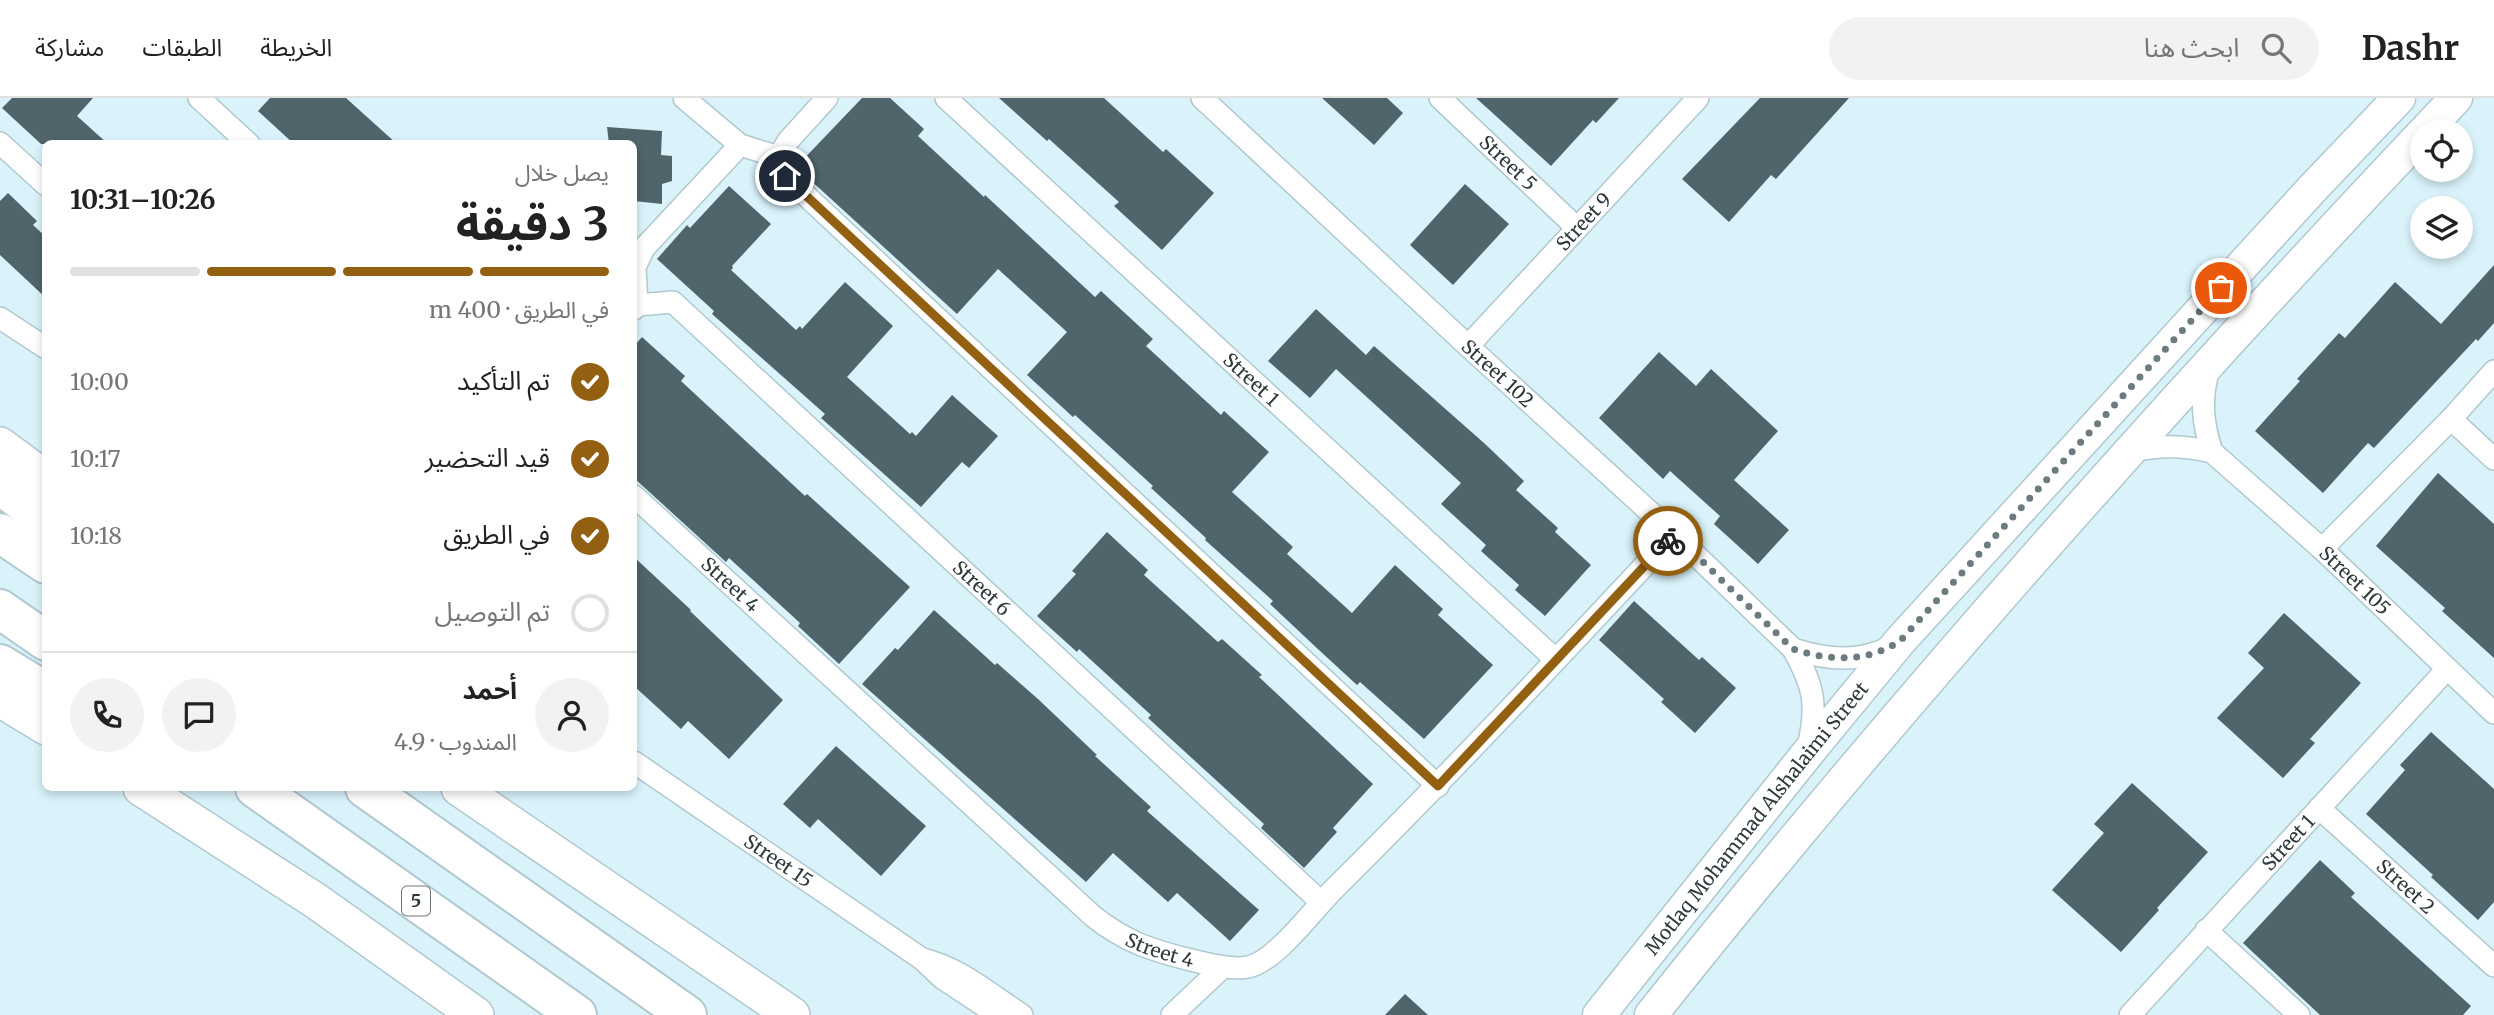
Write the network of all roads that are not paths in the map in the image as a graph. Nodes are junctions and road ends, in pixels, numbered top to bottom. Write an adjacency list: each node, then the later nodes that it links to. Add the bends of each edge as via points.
1 (199, 98): 11 (street)
2 (684, 98): 13 (street)
3 (827, 98): 15 (street)
4 (946, 98): 44 (street, Street 1)
5 (1202, 98): 24 (street, Street 102)
6 (1440, 98): 18 (street, Street 5)
7 (2399, 98): 17 (street, Motlaq Mohammad Alshalaimi Street)
8 (2456, 98): 10 (street)
9 (1692, 100): 18 (street, Street 9)
10 (2436, 119)
11 (245, 140)
12 (0, 143): 16 (street)
13 (740, 145): 15 (street); 19 (street, via 644,248)
14 (2410, 147): 20 (street)
15 (779, 157): 53 (street, via 785,176)
16 (42, 181)
17 (2313, 188): 20 (street, via 2333,190 2339,205 2272,282); 42 (street, Motlaq Mohammad Alshalaimi Street)
18 (1577, 228): 24 (street, Street 9)
19 (637, 263)
20 (2265, 300): 25 (street)
21 (637, 307): 59 (street, Street 6, via 673,302)
22 (0, 318): 23 (street)
23 (42, 345)
24 (1468, 346): 37 (street, Street 102)
25 (2211, 361): 29 (street); 30 (street, via 2202,407)
26 (2494, 370): 27 (street)
27 (2451, 419): 31 (street); 38 (street)
28 (0, 444): 32 (main road)
29 (2129, 452): 30 (street, via 2170,445); 62 (street, via 1940,664)
30 (2212, 452): 38 (street, Street 105)
31 (2494, 459)
32 (42, 475)
33 (0, 485): 35 (highway)
34 (637, 499): 65 (street, Street 4, via 1094,917 1141,945)
35 (42, 517)
36 (0, 533): 39 (highway)
37 (1674, 534): 43 (street, Street 102); 44 (street, Street 4)
38 (2322, 549): 46 (street, Street 105)
39 (42, 561)
40 (0, 609): 41 (highway)
41 (42, 638)
42 (1900, 641): 43 (street, Street 102, via 1866,656 1842,659); 51 (street, Motlaq Mohammad Alshalaimi Street)
43 (1793, 649): 51 (street, Street 102, via 1813,695 1815,720)
44 (1556, 660): 53 (street, Street 4)
45 (0, 664): 47 (highway)
46 (2447, 669): 49 (street, Street 105); 58 (street, Street 1)
47 (42, 690)
48 (0, 699): 50 (main road)
49 (2494, 713)
50 (42, 724)
51 (1807, 754): 60 (street, Motlaq Mohammad Alshalaimi Street)
52 (637, 764): 63 (street, Street 15)
53 (1438, 786): 59 (street, Street 4)
54 (146, 791): 66 (main road, via 316,901)
55 (259, 791): 67 (highway, 5)
56 (369, 791): 68 (highway)
57 (463, 791): 69 (main road)
58 (2319, 808): 61 (street, Street 1); 64 (street, Street 2)
59 (1321, 902): 65 (street, Street 4, via 1268,958 1247,968)
60 (1673, 921): 62 (street, via 1677,942 1689,950); 73 (street, Motlaq Mohammad Alshalaimi Street)
61 (2206, 930): 75 (street, Street 1); 76 (street)
62 (1703, 950): 74 (street)
63 (922, 959): 70 (street, Street 15); 71 (street, Street 15, via 955,971)
64 (2494, 966)
65 (1223, 967): 72 (street)
66 (476, 1015)
67 (577, 1015)
68 (687, 1015)
69 (792, 1015)
70 (998, 1015)
71 (1022, 1015)
72 (1172, 1015)
73 (1599, 1015)
74 (1651, 1015)
75 (2130, 1015)
76 (2299, 1015)

